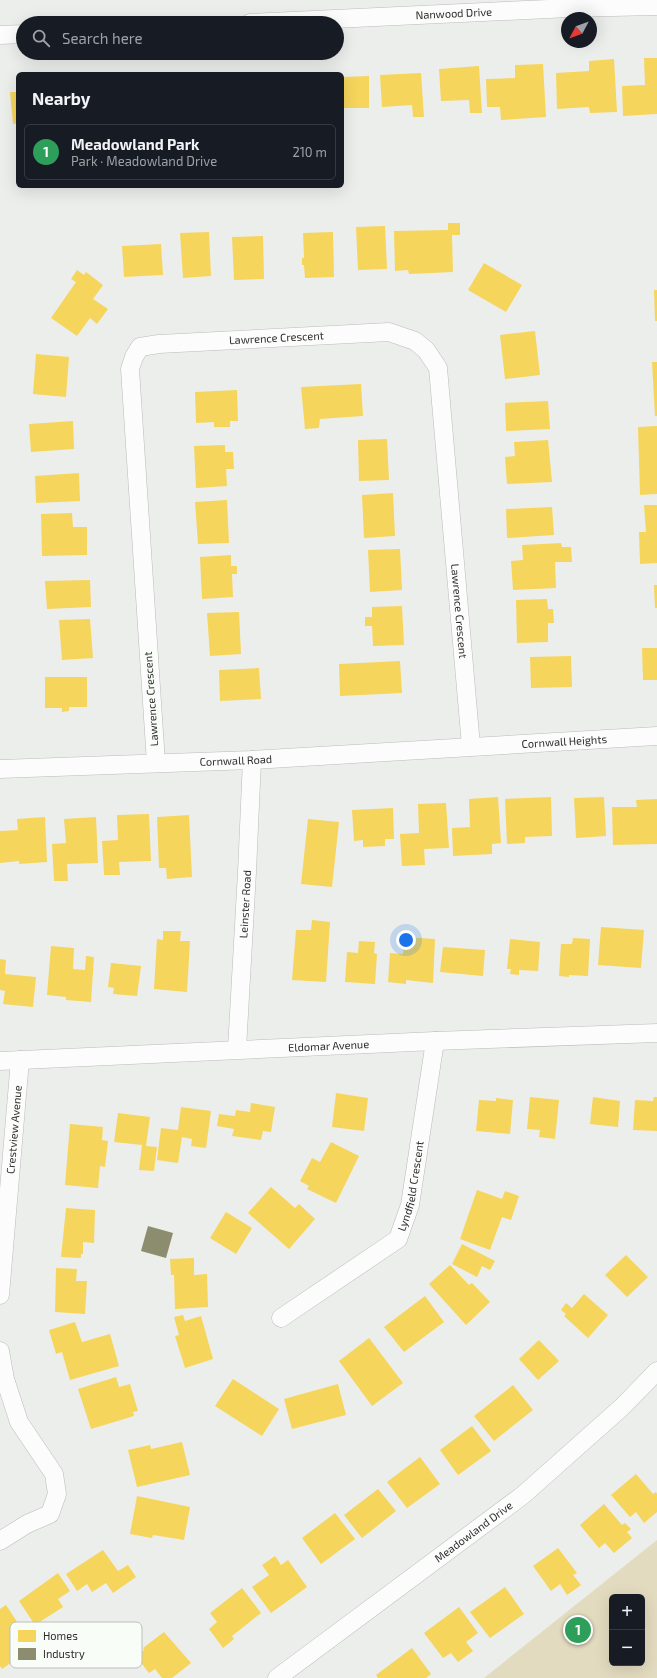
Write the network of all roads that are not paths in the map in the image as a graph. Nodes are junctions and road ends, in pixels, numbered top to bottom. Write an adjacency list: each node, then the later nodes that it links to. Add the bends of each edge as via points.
1 (568, 4): 2 (street, Nanwood Drive); 3 (street, Nanwood Drive)
2 (657, 6)
3 (344, 17)
4 (16, 34): 5 (street)
5 (0, 35)
6 (657, 736): 7 (street, Cornwall Heights)
7 (471, 746): 8 (street, Cornwall Road); 9 (street, Lawrence Crescent, via 438,368 426,350 415,341 389,332 159,344 140,347 130,369)
8 (252, 760): 9 (street, Cornwall Road); 13 (street, Leinster Road)
9 (156, 764): 10 (street, Cornwall Road)
10 (0, 769)
11 (657, 1033): 12 (street, Eldomar Avenue)
12 (434, 1041): 13 (street, Eldomar Avenue); 17 (street, Lyndfield Crescent, via 410,1205 398,1239)
13 (237, 1049): 14 (street, Eldomar Avenue)
14 (20, 1060): 15 (street, Eldomar Avenue); 16 (street, Crestview Avenue)
15 (0, 1061)
16 (0, 1295)
17 (281, 1318)
18 (0, 1351): 20 (street, via 5,1379 18,1422 54,1474 57,1494 50,1514 27,1524)
19 (657, 1371): 21 (street, Meadowland Drive, via 622,1407 523,1495)
20 (0, 1541)
21 (277, 1678)

